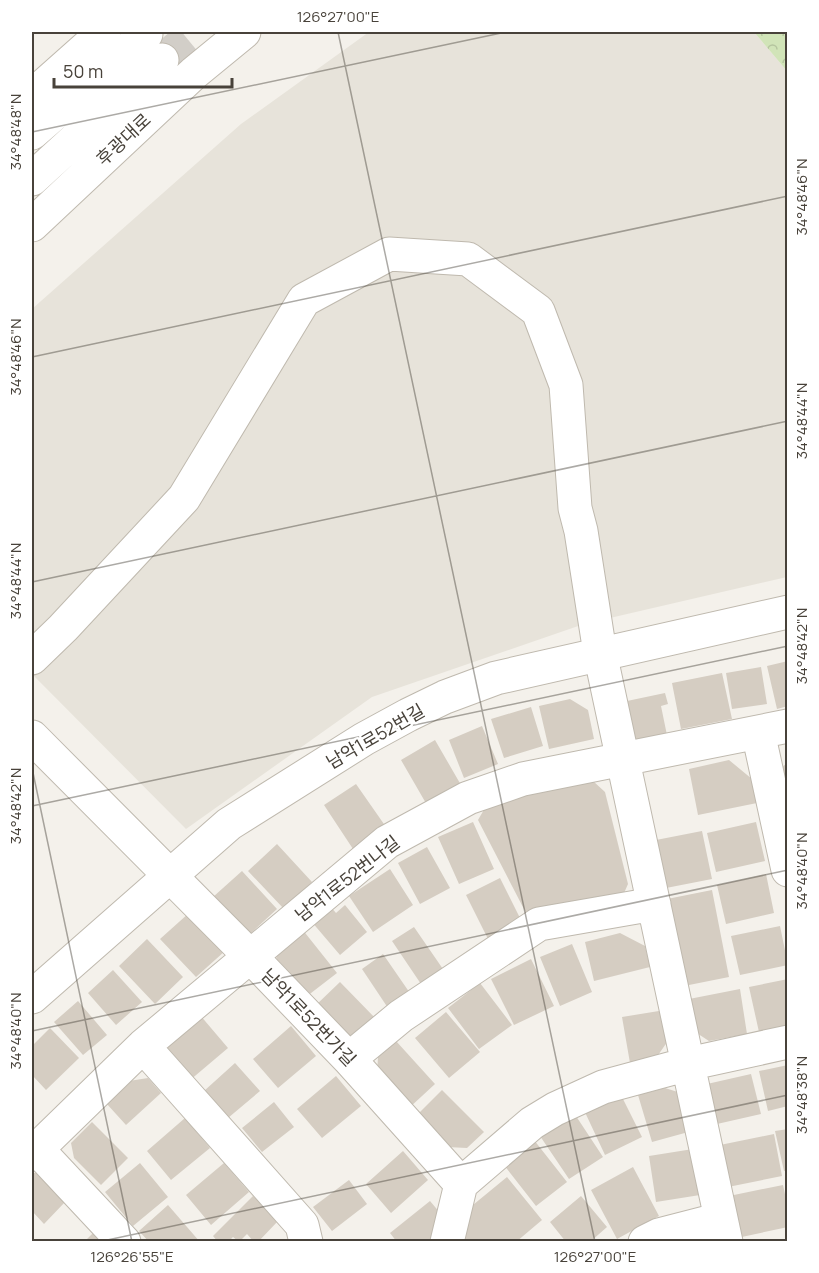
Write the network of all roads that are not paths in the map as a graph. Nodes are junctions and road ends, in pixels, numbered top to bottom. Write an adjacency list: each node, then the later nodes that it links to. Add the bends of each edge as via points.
1 (104, 32): 3 (street)
2 (244, 32): 6 (street, 후광대로, via 194,73)
3 (32, 96)
4 (32, 133): 5 (street, 후광대로, via 154,47)
5 (32, 179)
6 (32, 225)
7 (788, 612): 8 (street, 남악1로52번길)
8 (600, 653): 9 (street, via 575,508 566,384 538,311 468,259 389,254 304,300 184,498); 12 (street); 14 (street, 남악1로52번길, via 495,678 408,715 229,824)
9 (32, 658)
10 (773, 729): 12 (street, 남악1로52번나길); 13 (street)
11 (32, 737): 14 (street)
12 (622, 759): 15 (street); 16 (street, 남악1로52번나길, via 523,779 468,798 387,842)
13 (788, 870)
14 (170, 876): 16 (street); 17 (street, 남악1로52번길)
15 (654, 904): 20 (street, via 539,924 401,1016); 21 (street)
16 (250, 956): 19 (street, 남악1로52번가길); 20 (street, 남악1로52번가길)
17 (32, 998)
18 (788, 1042): 21 (street)
19 (143, 1046): 22 (street, 남악1로52번가길); 26 (street, via 302,1225)
20 (349, 1059): 23 (street, 남악1로52번가길)
21 (688, 1064): 23 (street, via 603,1087 555,1108); 24 (street)
22 (34, 1151): 25 (street)
23 (461, 1184): 27 (street)
24 (724, 1230): 28 (street, via 659,1235)
25 (124, 1242)
26 (306, 1242)
27 (447, 1242)
28 (645, 1242)

